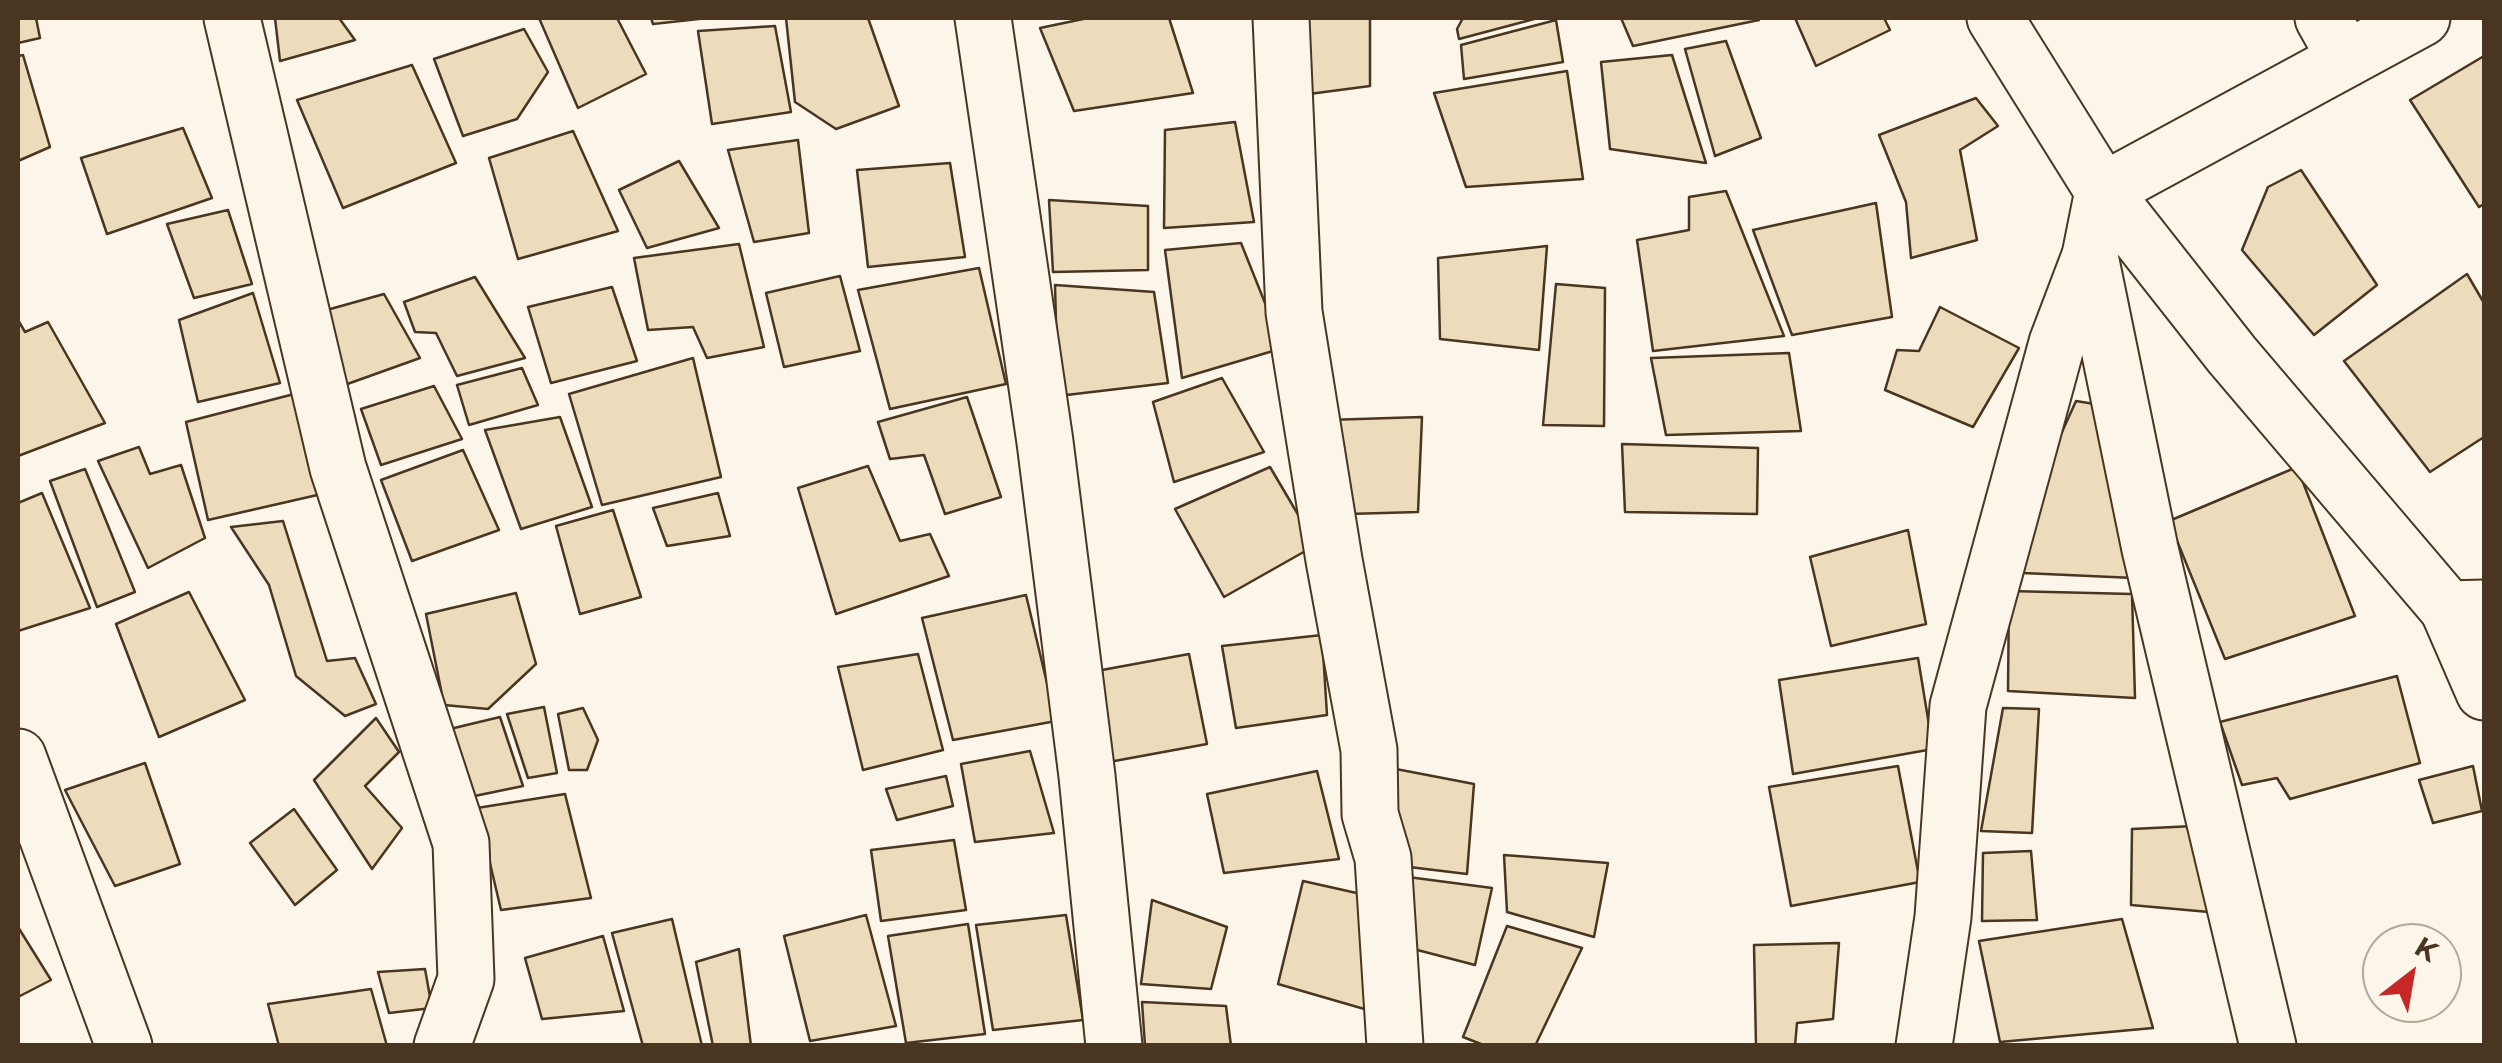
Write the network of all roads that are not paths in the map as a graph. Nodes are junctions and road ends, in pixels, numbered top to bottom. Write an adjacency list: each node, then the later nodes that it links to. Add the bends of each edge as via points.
1 (232, 18): 13 (street, via 338,468 460,844 466,979)
2 (983, 18): 14 (street, via 1045,442)
3 (1281, 18): 15 (street, via 1294,312 1369,750)
4 (1995, 18): 7 (street)
5 (2422, 18): 6 (street)
6 (2335, 38): 7 (street)
7 (2103, 191): 8 (street); 9 (street, via 2232,355)
8 (2090, 256): 16 (street, via 2057,343 1958,706 1942,917); 17 (street, via 2150,549)
9 (2466, 608): 10 (street)
10 (2484, 692)
11 (18, 757): 12 (street)
12 (124, 1046)
13 (442, 1046)
14 (1114, 1046)
15 (1396, 1046)
16 (1924, 1046)
17 (2268, 1046)

